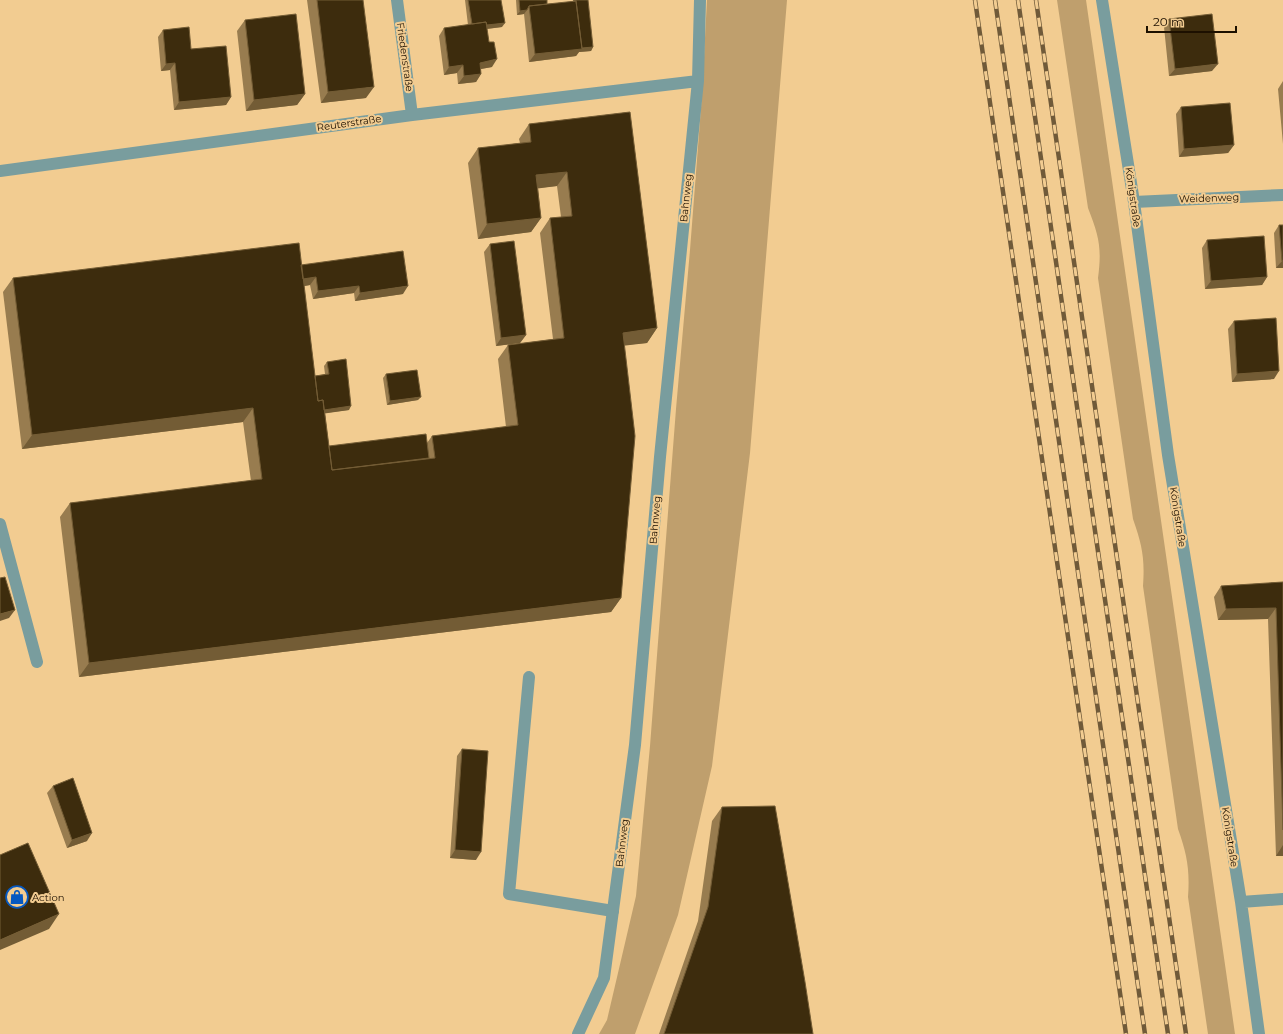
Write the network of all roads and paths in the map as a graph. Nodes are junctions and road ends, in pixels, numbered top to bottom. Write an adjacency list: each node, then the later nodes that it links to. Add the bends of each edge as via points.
1 (397, 0): 5 (street, Friedenstraße)
2 (700, 0): 4 (street, Bahnweg)
3 (1102, 0): 8 (street, Königstraße)
4 (698, 81): 5 (street, Reuterstraße); 14 (street, Bahnweg, via 634,745)
5 (412, 115): 6 (street, Reuterstraße)
6 (0, 172)
7 (1283, 195): 8 (street, Weidenweg)
8 (1134, 202): 13 (street, Königstraße, via 1168,455)
9 (0, 524): 10 (street)
10 (37, 662)
11 (529, 677): 14 (street, via 509,894)
12 (1283, 899): 13 (street)
13 (1241, 902): 16 (street, Königstraße)
14 (613, 911): 15 (street, Bahnweg, via 604,978)
15 (578, 1034)
16 (1258, 1034)

